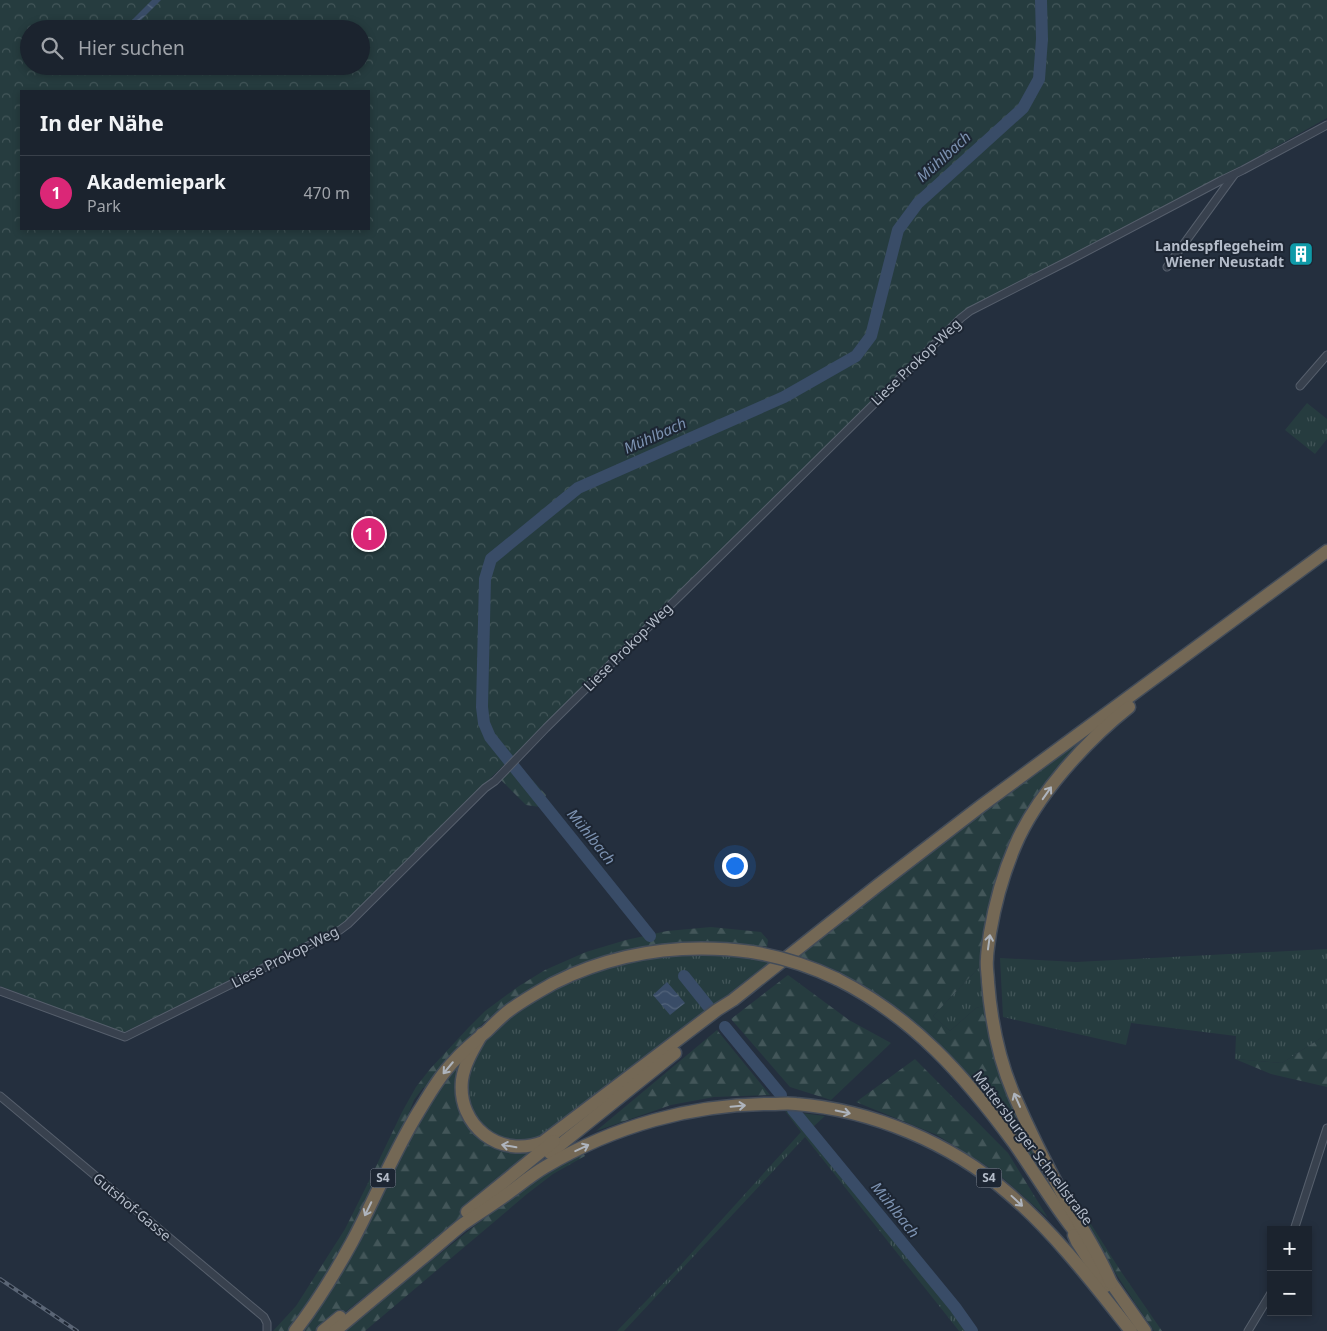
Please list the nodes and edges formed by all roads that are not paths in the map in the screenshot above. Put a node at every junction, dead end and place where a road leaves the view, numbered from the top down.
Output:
1 (1327, 124) edge
2 (1234, 175) junction
3 (1167, 267) dead end
4 (1327, 355) edge
5 (1300, 386) dead end
6 (1327, 551) edge
7 (1272, 593) junction
8 (0, 991) edge
9 (733, 1000) junction
10 (482, 1034) junction
11 (676, 1041) junction
12 (0, 1096) edge
13 (1327, 1128) edge
14 (463, 1224) junction
15 (1070, 1226) junction
16 (1295, 1226) edge
17 (1111, 1283) junction
18 (1267, 1300) edge
19 (267, 1331) edge
20 (295, 1331) edge
21 (323, 1331) edge
22 (335, 1331) edge
23 (1131, 1331) edge
24 (1138, 1331) edge
25 (1145, 1331) edge
26 (1248, 1331) edge

1 - 2 street, Liese Prokop-Weg
2 - 3 street, Liese Prokop-Weg
2 - 8 street, Liese Prokop-Weg
4 - 5 street
6 - 7 highway
7 - 9 highway
17 -> 7 highway
9 - 11 highway
9 - 14 highway
11 -> 10 highway
10 - 15 highway, Mattersburger Schnellstraße / S4, bridge
10 -> 20 highway, Mattersburger Schnellstraße / S4
11 - 21 highway
12 - 19 street, Gutshof-Gasse
13 - 16 street
14 - 22 highway, S4
14 -> 23 highway, S4
15 - 17 highway, Mattersburger Schnellstraße / S4
15 - 24 highway
17 - 25 highway, Mattersburger Schnellstraße / S4
18 - 26 street

